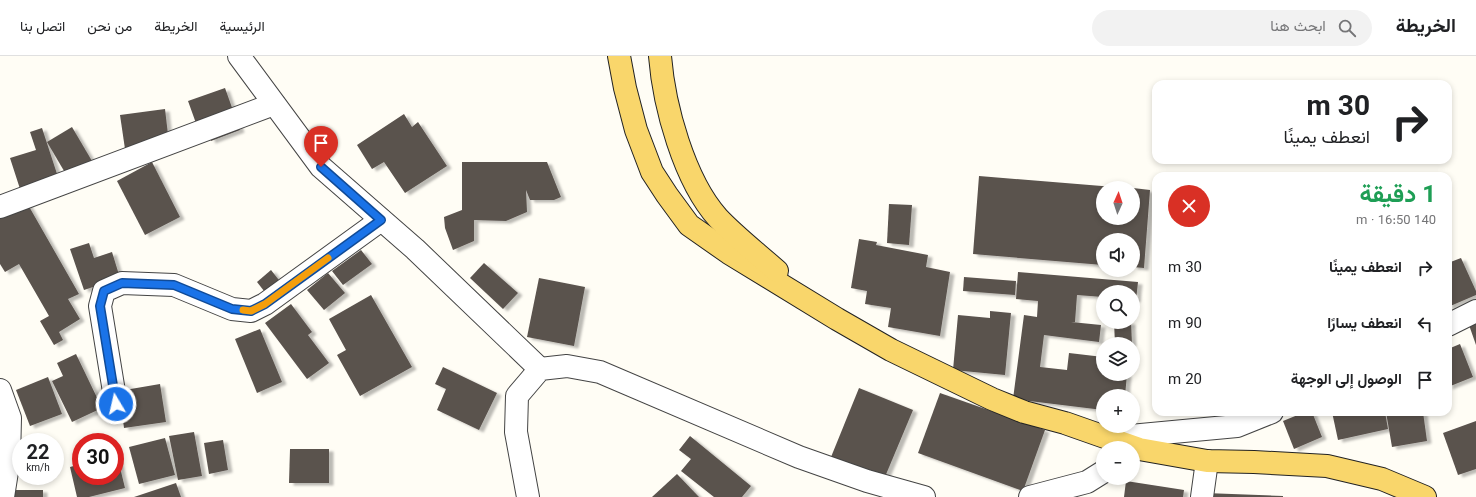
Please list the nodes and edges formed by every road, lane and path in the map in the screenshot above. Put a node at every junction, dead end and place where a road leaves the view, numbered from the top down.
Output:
1 (239, 56) edge
2 (619, 56) edge
3 (660, 56) edge
4 (274, 104) junction
5 (0, 207) edge
6 (381, 220) junction
7 (815, 306) junction
8 (1476, 311) edge
9 (1452, 323) edge
10 (540, 369) junction
11 (0, 390) edge
12 (116, 404) dead end
13 (1262, 416) edge
14 (1109, 438) junction
15 (1115, 441) edge
16 (1140, 452) edge
17 (1207, 461) junction
18 (1096, 476) edge
19 (1382, 480) junction
20 (2, 497) edge
21 (528, 497) edge
22 (924, 497) edge
23 (1030, 497) edge
24 (1202, 497) edge
25 (1394, 497) edge
26 (1425, 497) edge

1 - 4 street
2 - 7 main road
3 - 7 main road
4 - 5 street
4 - 6 street
6 - 10 street
6 - 12 street
7 - 14 main road
8 - 9 street
10 - 21 street
10 - 22 street
11 - 20 street
13 - 14 street
14 - 15 main road
16 - 17 main road
17 - 19 main road
17 - 24 street
18 - 23 street
19 - 25 main road
19 - 26 main road

